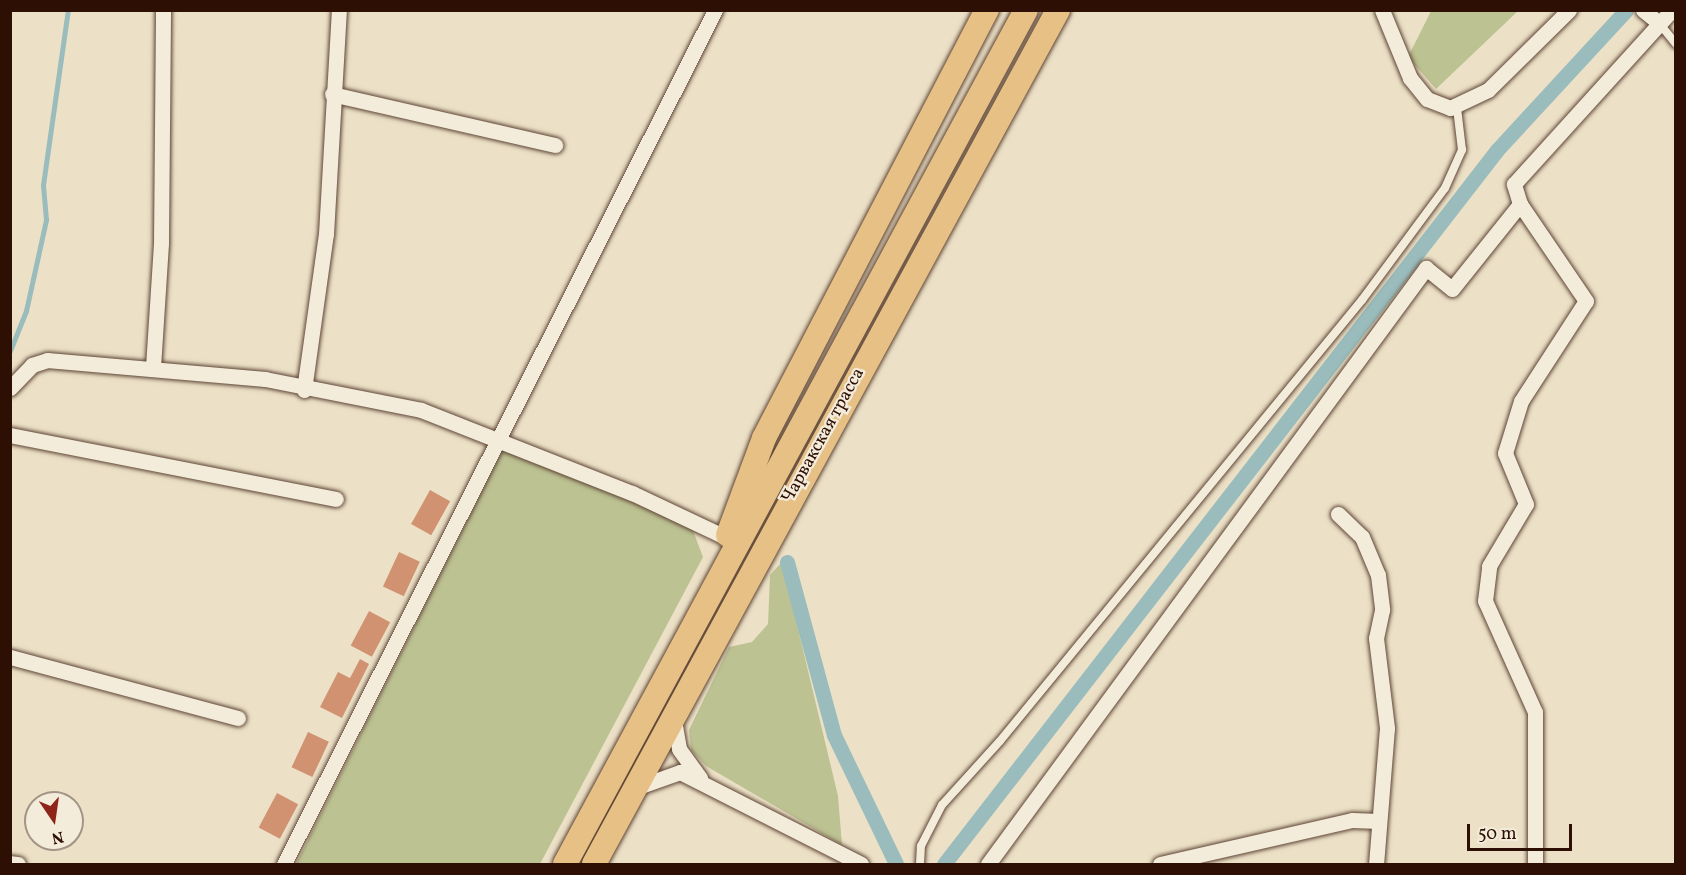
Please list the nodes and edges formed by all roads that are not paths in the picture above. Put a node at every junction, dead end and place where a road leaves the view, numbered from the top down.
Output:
1 (163, 10) edge
2 (339, 10) edge
3 (715, 10) edge
4 (987, 10) edge
5 (1058, 10) edge
6 (1382, 10) edge
7 (1569, 10) edge
8 (1672, 10) edge
9 (1645, 12) edge
10 (1022, 17) edge
11 (1659, 23) junction
12 (1676, 44) edge
13 (332, 94) junction
14 (1457, 108) junction
15 (555, 145) dead end
16 (1520, 204) junction
17 (153, 367) junction
18 (10, 388) edge
19 (304, 390) junction
20 (10, 435) edge
21 (500, 439) junction
22 (336, 500) dead end
23 (1338, 514) dead end
24 (727, 538) junction
25 (713, 588) junction
26 (10, 657) edge
27 (674, 716) junction
28 (238, 718) dead end
29 (702, 780) junction
30 (631, 795) junction
31 (1379, 821) junction
32 (10, 863) edge
33 (18, 864) edge
34 (284, 864) edge
35 (565, 864) edge
36 (594, 864) edge
37 (861, 864) edge
38 (920, 864) edge
39 (988, 864) edge
40 (1160, 864) edge
41 (1376, 864) edge
42 (1535, 864) edge

1 - 17 street
2 - 13 street
3 - 21 street
4 - 24 highway
5 - 27 highway, Чарвакская трасса
6 - 14 street
7 - 14 street
8 - 11 street
9 - 11 street
10 - 25 highway, Чарвакская трасса
11 - 12 lane
11 - 16 street
13 - 15 street
13 - 19 street
14 - 38 lane
16 - 39 street
16 - 42 street
17 - 18 street
17 - 19 street
19 - 21 street
20 - 22 street
21 - 24 street
21 - 34 street
23 - 31 street
24 - 25 highway
25 - 35 highway, Чарвакская трасса
26 - 28 street
27 - 29 street
27 - 30 highway, Чарвакская трасса
29 - 30 street
29 - 37 street
30 - 36 highway, Чарвакская трасса
31 - 40 street
31 - 41 street
32 - 33 street

